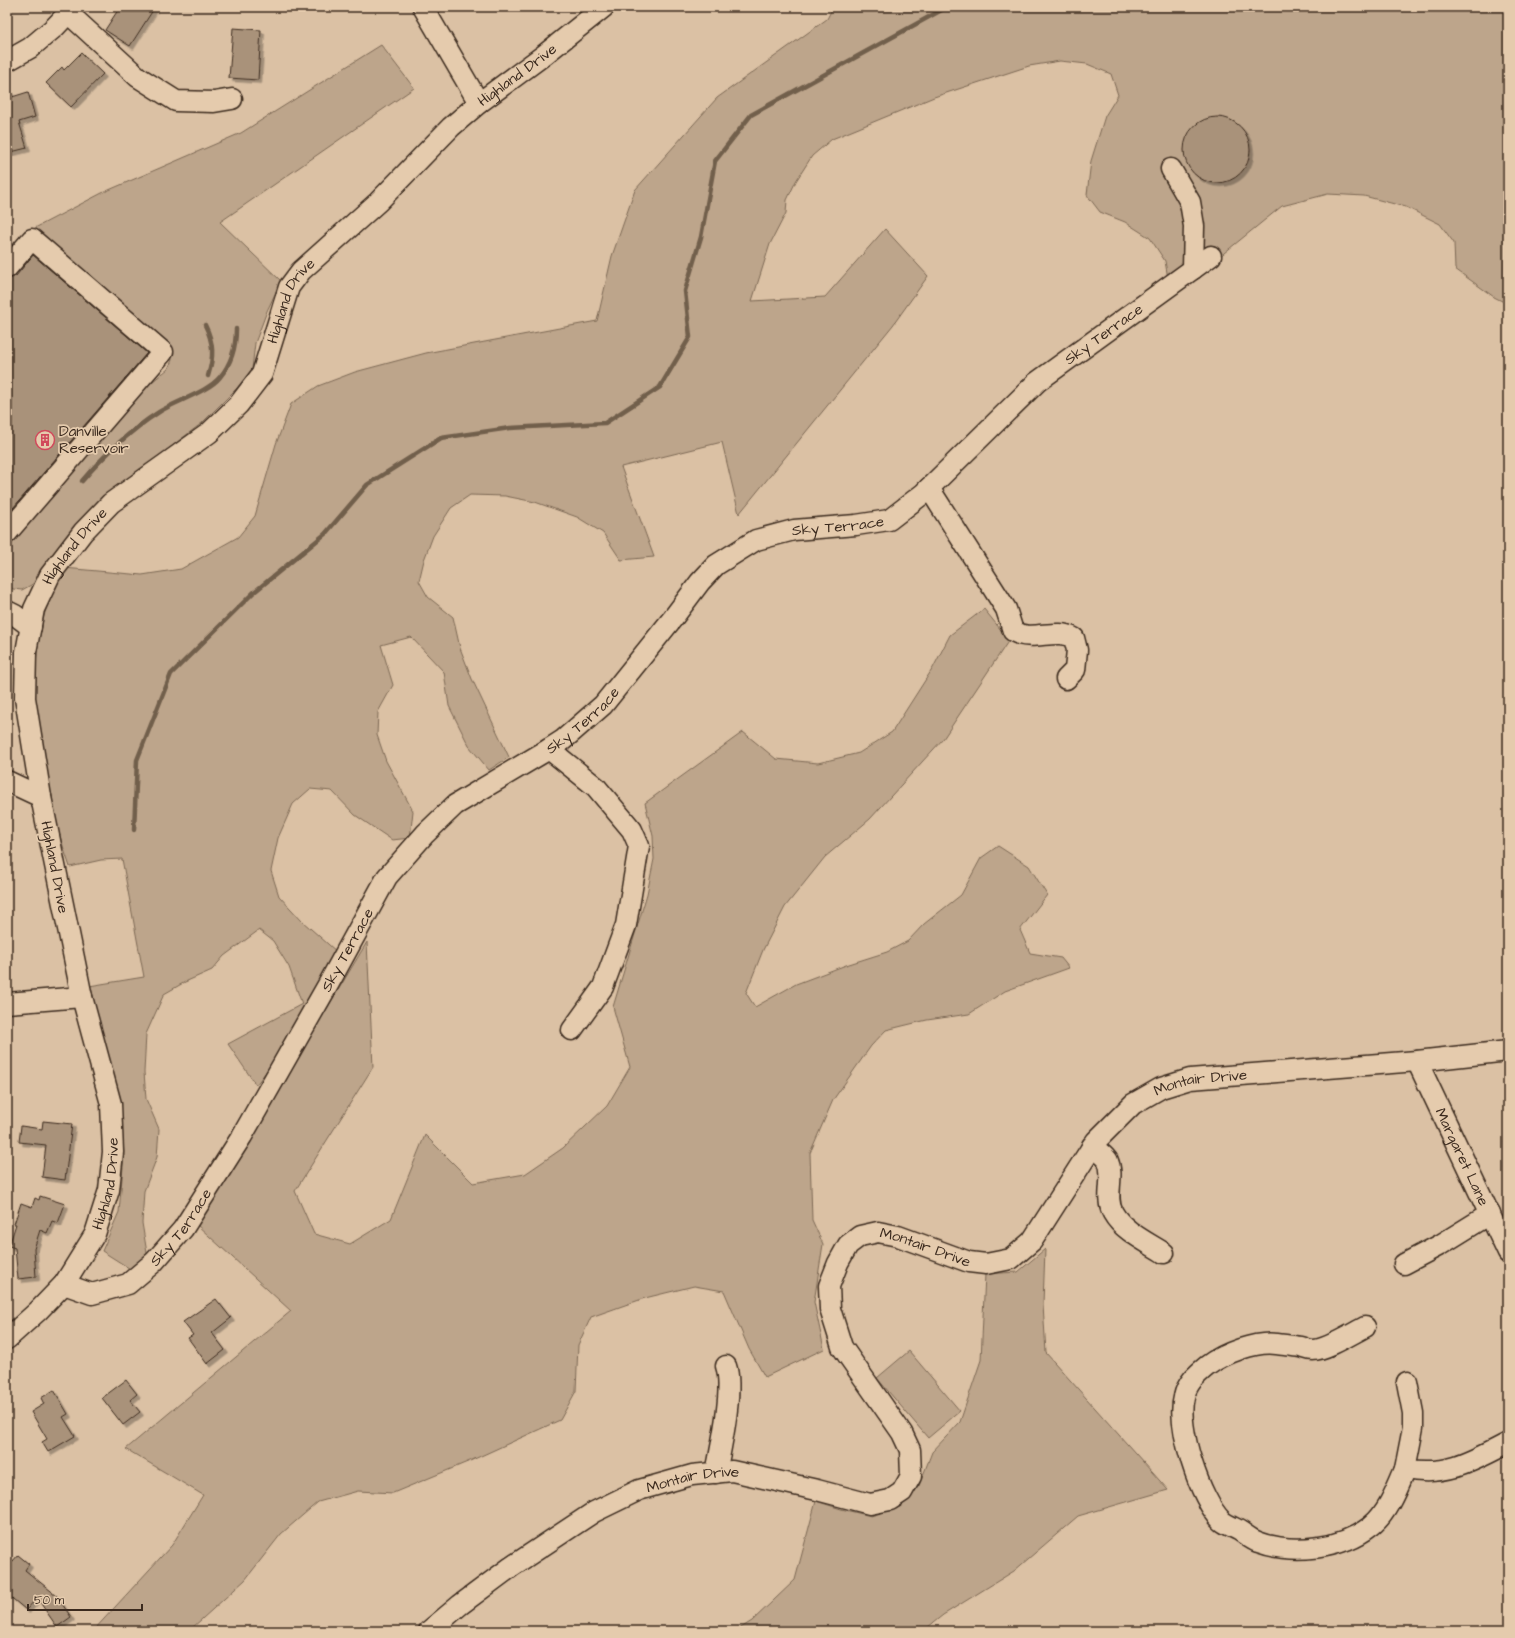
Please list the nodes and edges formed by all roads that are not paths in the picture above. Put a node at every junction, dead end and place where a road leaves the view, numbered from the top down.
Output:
1 (423, 7) edge
2 (604, 7) edge
3 (71, 10) edge
4 (7, 60) edge
5 (232, 99) dead end
6 (479, 103) junction
7 (1171, 169) dead end
8 (1211, 256) dead end
9 (7, 268) edge
10 (1193, 269) junction
11 (929, 488) junction
12 (7, 533) edge
13 (7, 611) edge
14 (31, 627) junction
15 (1066, 680) dead end
16 (549, 750) junction
17 (7, 781) edge
18 (41, 796) junction
19 (82, 997) junction
20 (7, 1003) edge
21 (572, 1030) dead end
22 (1508, 1051) edge
23 (1417, 1061) junction
24 (1092, 1146) junction
25 (1490, 1214) junction
26 (1164, 1252) dead end
27 (1508, 1254) edge
28 (1404, 1264) dead end
29 (64, 1284) junction
30 (1365, 1327) dead end
31 (7, 1339) edge
32 (726, 1366) dead end
33 (1407, 1382) dead end
34 (1508, 1443) edge
35 (1405, 1470) junction
36 (716, 1473) junction
37 (428, 1631) edge

1 - 6 street
2 - 6 street, Highland Drive
3 - 4 street
3 - 5 street
6 - 14 street, Highland Drive
7 - 10 street
8 - 10 street, Sky Terrace
9 - 12 street
10 - 11 street, Sky Terrace
11 - 15 street
11 - 16 street, Sky Terrace
13 - 14 street
14 - 18 street, Highland Drive
16 - 21 street
16 - 29 street, Sky Terrace
17 - 18 street
18 - 19 street, Highland Drive
19 - 20 street
19 - 29 street, Highland Drive
22 - 23 street, Montair Drive
23 - 24 street, Montair Drive
23 - 25 street, Margaret Lane
24 - 26 street
24 - 36 street, Montair Drive
25 - 27 street, Margaret Lane
25 - 28 street
29 - 31 street, Highland Drive
30 - 35 street
32 - 36 street
33 - 35 street
34 - 35 street
36 - 37 street, Montair Drive

